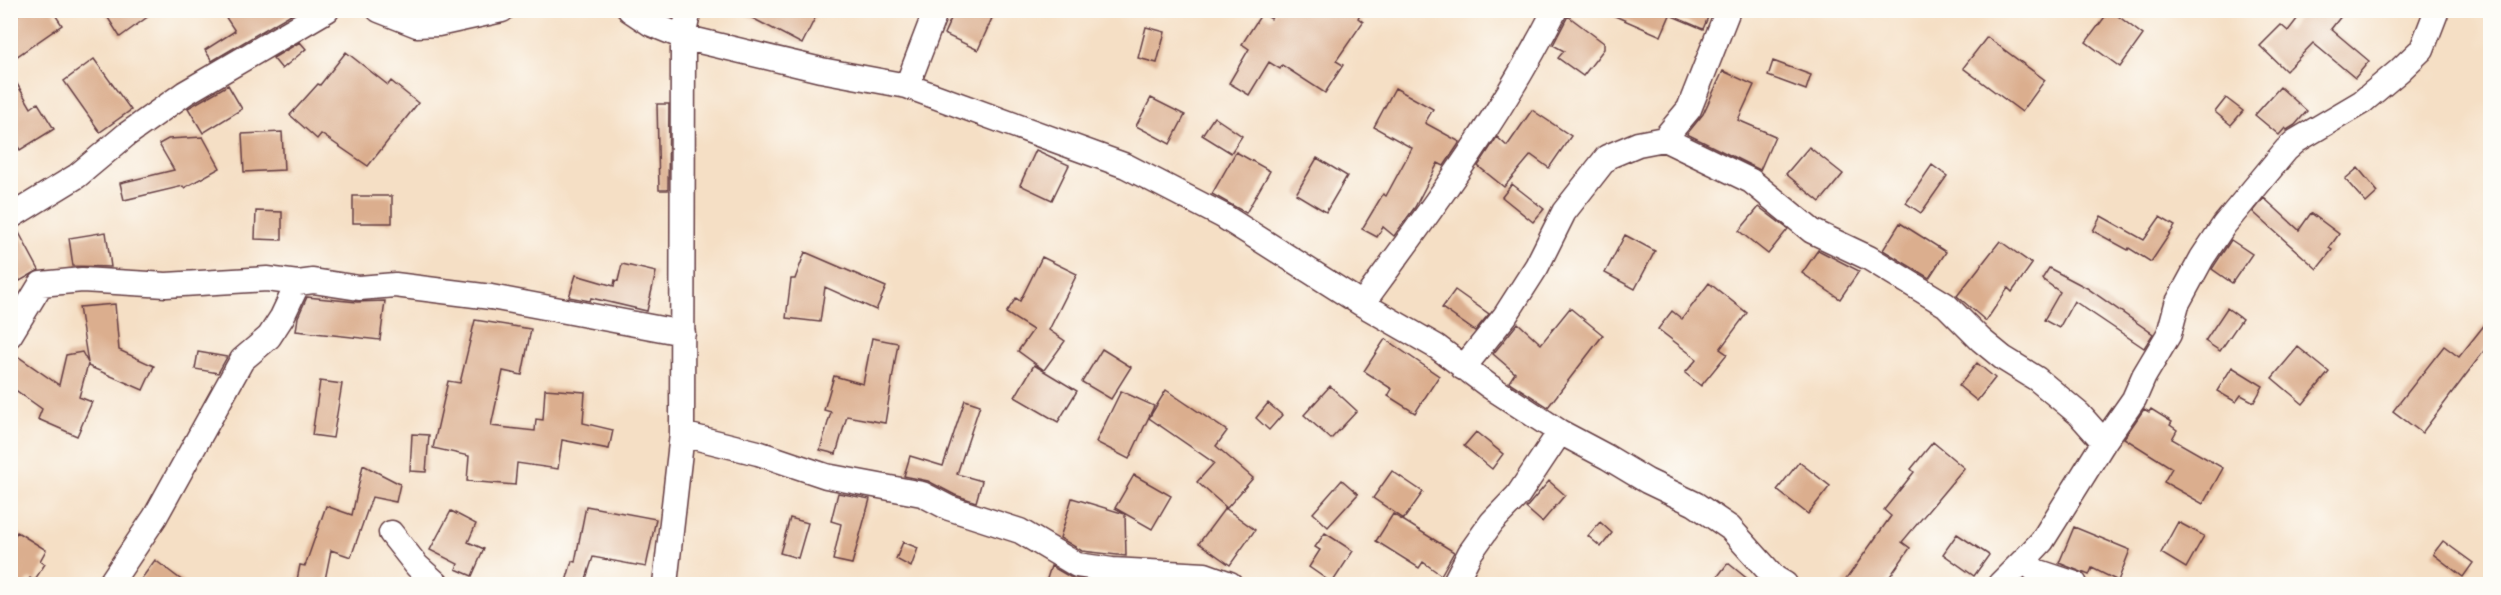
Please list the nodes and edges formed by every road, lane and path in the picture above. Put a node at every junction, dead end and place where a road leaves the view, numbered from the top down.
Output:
1 (327, 10) edge
2 (379, 10) edge
3 (502, 10) edge
4 (630, 10) edge
5 (689, 10) edge
6 (936, 10) edge
7 (1555, 10) edge
8 (1728, 10) edge
9 (2437, 10) edge
10 (683, 37) junction
11 (907, 86) junction
12 (1664, 139) junction
13 (10, 217) edge
14 (298, 283) junction
15 (1362, 304) junction
16 (683, 333) junction
17 (10, 335) edge
18 (1463, 368) junction
19 (1560, 432) junction
20 (682, 434) junction
21 (2104, 442) junction
22 (391, 533) dead end
23 (2024, 560) junction
24 (110, 585) edge
25 (437, 585) edge
26 (665, 585) edge
27 (1230, 585) edge
28 (1454, 585) edge
29 (1785, 585) edge
30 (2000, 585) edge
31 (2075, 585) edge

1 - 13 street
2 - 3 street
4 - 10 street
5 - 10 street
6 - 11 street
7 - 15 street
8 - 12 street
9 - 21 street
10 - 11 street
10 - 16 street
11 - 15 street
12 - 18 street
12 - 21 street
14 - 16 street
14 - 17 street
14 - 24 street
15 - 18 street
16 - 20 street
18 - 19 street
19 - 28 street
19 - 29 street
20 - 26 street
20 - 27 street
21 - 23 street
22 - 25 street
23 - 30 street
23 - 31 street

